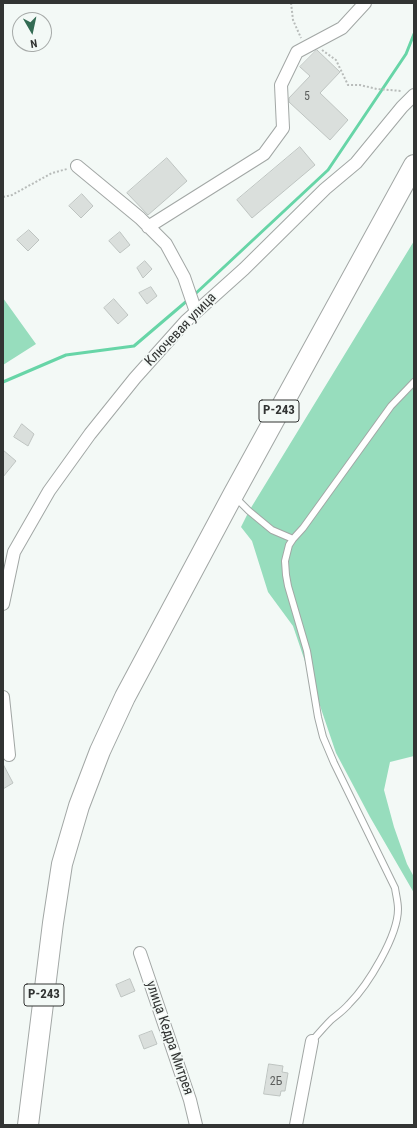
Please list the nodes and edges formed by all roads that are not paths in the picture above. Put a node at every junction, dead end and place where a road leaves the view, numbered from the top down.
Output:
1 (365, 3) edge
2 (411, 94) edge
3 (414, 165) edge
4 (77, 166) road end
5 (148, 227) junction
6 (196, 312) junction
7 (414, 382) edge
8 (233, 495) junction
9 (293, 539) junction
10 (3, 604) edge
11 (3, 697) edge
12 (9, 755) dead end
13 (140, 953) dead end
14 (312, 1041) joint
15 (28, 1125) edge
16 (196, 1125) edge
17 (296, 1125) edge

1 - 5 street
2 - 6 street, Ключевая улица
3 - 8 highway, Р-243
4 - 5 street
5 - 6 street
6 - 10 street, Ключевая улица
7 - 9 lane
8 - 9 lane
8 - 15 highway, Р-243
9 - 14 lane
11 - 12 street
13 - 16 street, улица Кедра Митрея
14 - 17 street

